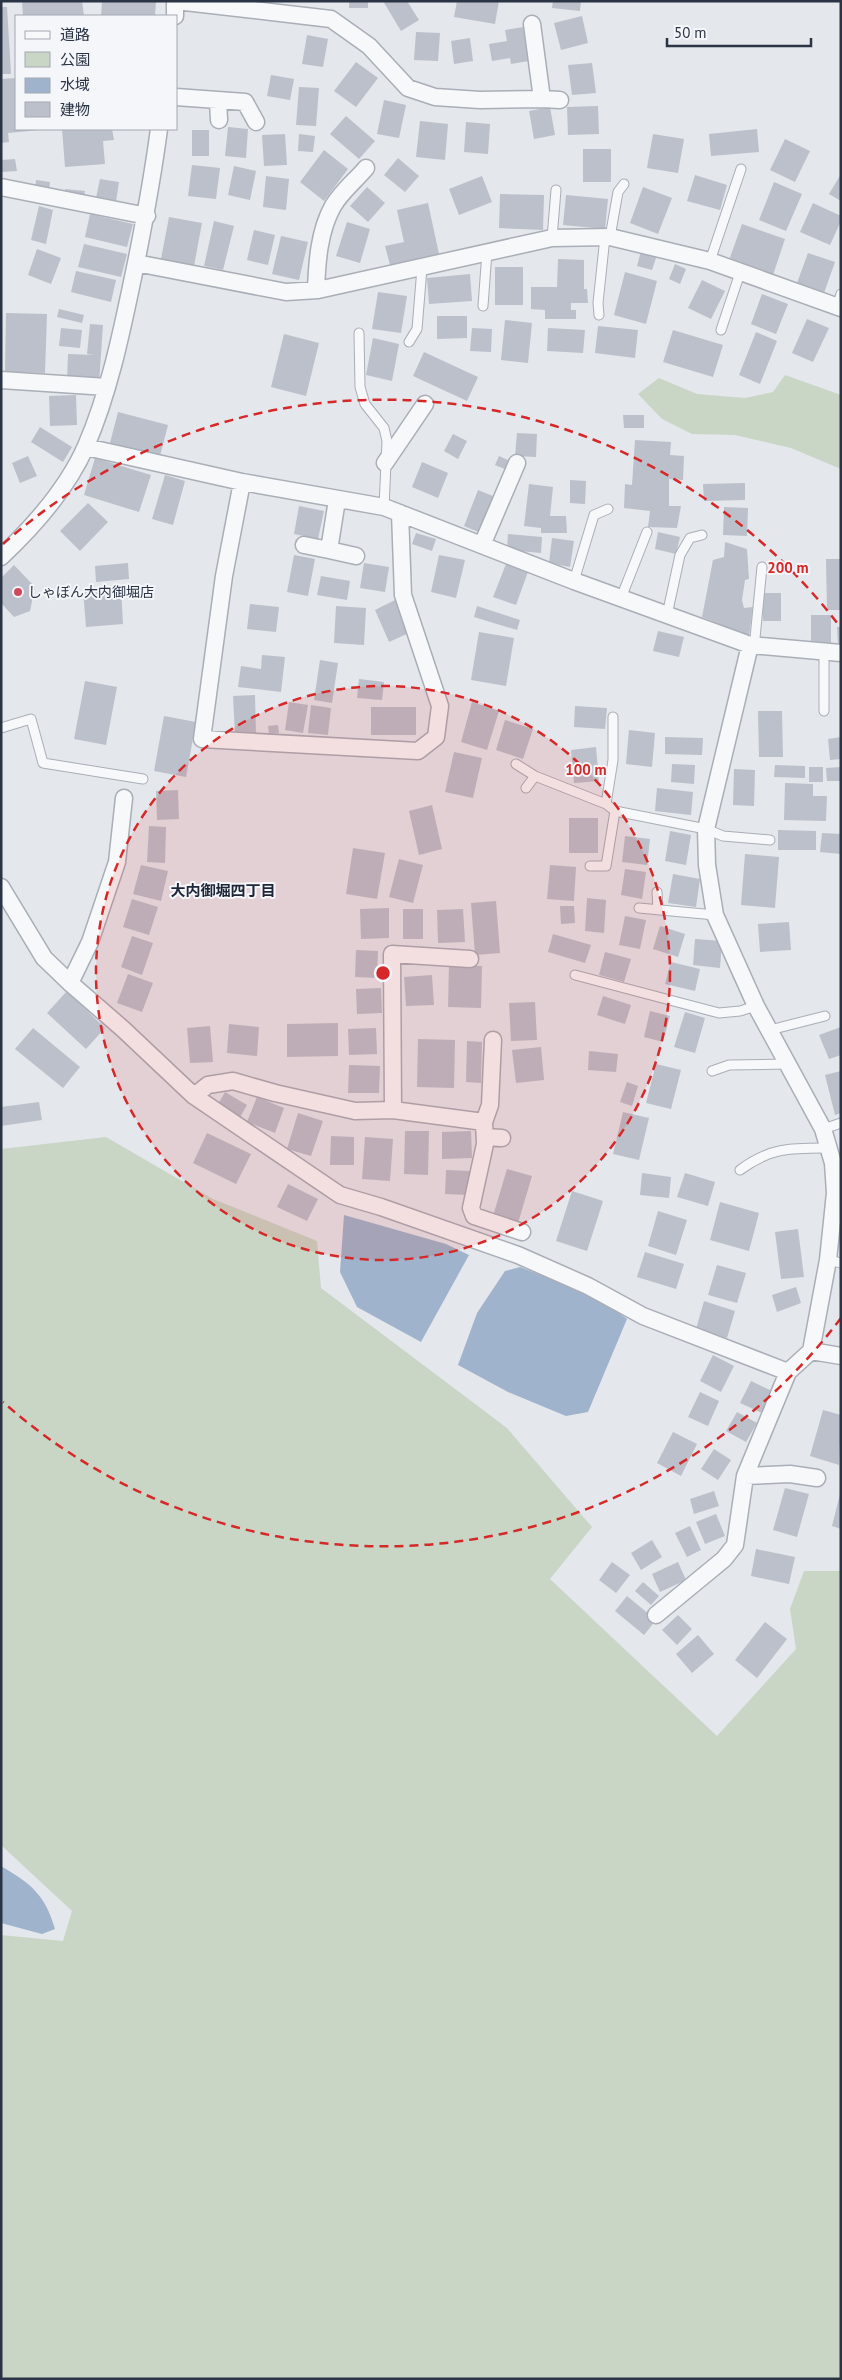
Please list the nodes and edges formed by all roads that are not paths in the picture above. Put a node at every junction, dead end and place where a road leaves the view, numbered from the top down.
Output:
1 (176, 1) edge
2 (174, 15) edge
3 (532, 24) dead end
4 (178, 97) edge
5 (542, 99) junction
6 (560, 100) dead end
7 (218, 101) junction
8 (219, 120) dead end
9 (256, 122) dead end
10 (160, 130) edge
11 (366, 168) dead end
12 (741, 169) dead end
13 (624, 184) dead end
14 (1, 187) edge
15 (556, 190) dead end
16 (146, 216) junction
17 (608, 237) junction
18 (552, 238) junction
19 (487, 252) junction
20 (710, 261) junction
21 (136, 263) junction
22 (422, 268) junction
23 (740, 273) junction
24 (316, 290) junction
25 (839, 303) edge
26 (483, 306) dead end
27 (599, 315) dead end
28 (721, 330) dead end
29 (359, 333) dead end
30 (409, 342) dead end
31 (1, 380) edge
32 (107, 387) junction
33 (425, 404) dead end
34 (86, 447) junction
35 (517, 463) dead end
36 (385, 464) junction
37 (242, 482) junction
38 (338, 500) junction
39 (384, 507) junction
40 (608, 508) dead end
41 (400, 513) junction
42 (647, 532) dead end
43 (702, 535) dead end
44 (304, 545) dead end
45 (482, 545) junction
46 (329, 550) junction
47 (356, 556) dead end
48 (1, 557) edge
49 (762, 567) dead end
50 (574, 581) junction
51 (621, 598) junction
52 (667, 615) junction
53 (750, 645) junction
54 (833, 652) edge
55 (824, 711) dead end
56 (613, 717) dead end
57 (1, 728) edge
58 (516, 764) dead end
59 (536, 776) junction
60 (143, 779) dead end
61 (526, 788) dead end
62 (124, 798) dead end
63 (606, 804) junction
64 (615, 811) junction
65 (706, 829) junction
66 (770, 840) dead end
67 (590, 866) dead end
68 (1, 887) edge
69 (657, 892) dead end
70 (639, 908) dead end
71 (658, 910) junction
72 (715, 915) junction
73 (470, 959) dead end
74 (575, 975) dead end
75 (70, 983) junction
76 (756, 1006) junction
77 (825, 1016) dead end
78 (770, 1030) junction
79 (493, 1040) dead end
80 (787, 1064) junction
81 (712, 1071) dead end
82 (194, 1096) junction
83 (393, 1110) junction
84 (841, 1123) edge
85 (823, 1129) junction
86 (484, 1130) junction
87 (502, 1138) dead end
88 (834, 1158) edge
89 (740, 1170) dead end
90 (522, 1232) dead end
91 (835, 1261) edge
92 (811, 1351) junction
93 (841, 1356) edge
94 (788, 1372) junction
95 (745, 1476) junction
96 (817, 1478) dead end
97 (656, 1615) dead end

1 - 2 street
1 - 5 street
3 - 5 street
4 - 7 street
5 - 6 street
7 - 8 street
7 - 9 street
10 - 16 street
11 - 24 street
12 - 20 lane
13 - 17 lane
14 - 16 street
15 - 18 lane
16 - 21 street
17 - 18 street
17 - 20 street
17 - 27 lane
18 - 19 street
19 - 22 street
19 - 26 lane
20 - 23 street
21 - 24 street
21 - 32 street
22 - 24 street
22 - 30 lane
23 - 25 street
23 - 28 lane
29 - 36 lane
31 - 32 street
32 - 34 street
33 - 36 street
34 - 37 street
34 - 48 street
35 - 45 street
36 - 39 lane
37 - 38 street
37 - 41 street
38 - 39 street
38 - 46 street
39 - 41 street
40 - 50 lane
41 - 45 street
42 - 51 lane
43 - 52 lane
44 - 46 street
45 - 50 street
46 - 47 street
49 - 53 lane
50 - 51 street
51 - 52 street
52 - 53 street
53 - 54 street
53 - 65 street
54 - 55 lane
56 - 63 lane
57 - 60 lane
58 - 59 lane
59 - 61 lane
59 - 63 lane
62 - 75 street
63 - 64 lane
64 - 65 lane
64 - 67 lane
65 - 66 lane
65 - 72 street
68 - 75 street
69 - 71 lane
70 - 71 lane
71 - 72 lane
72 - 76 street
73 - 83 street
74 - 76 lane
75 - 82 street
76 - 78 street
77 - 78 lane
78 - 80 street
79 - 86 street
80 - 81 lane
80 - 85 street
82 - 83 street
82 - 94 street
83 - 86 street
84 - 85 lane
85 - 88 street
86 - 87 street
86 - 90 street
88 - 89 lane
88 - 91 street
91 - 92 street
92 - 93 street
92 - 94 street
94 - 95 street
95 - 96 street
95 - 97 street

